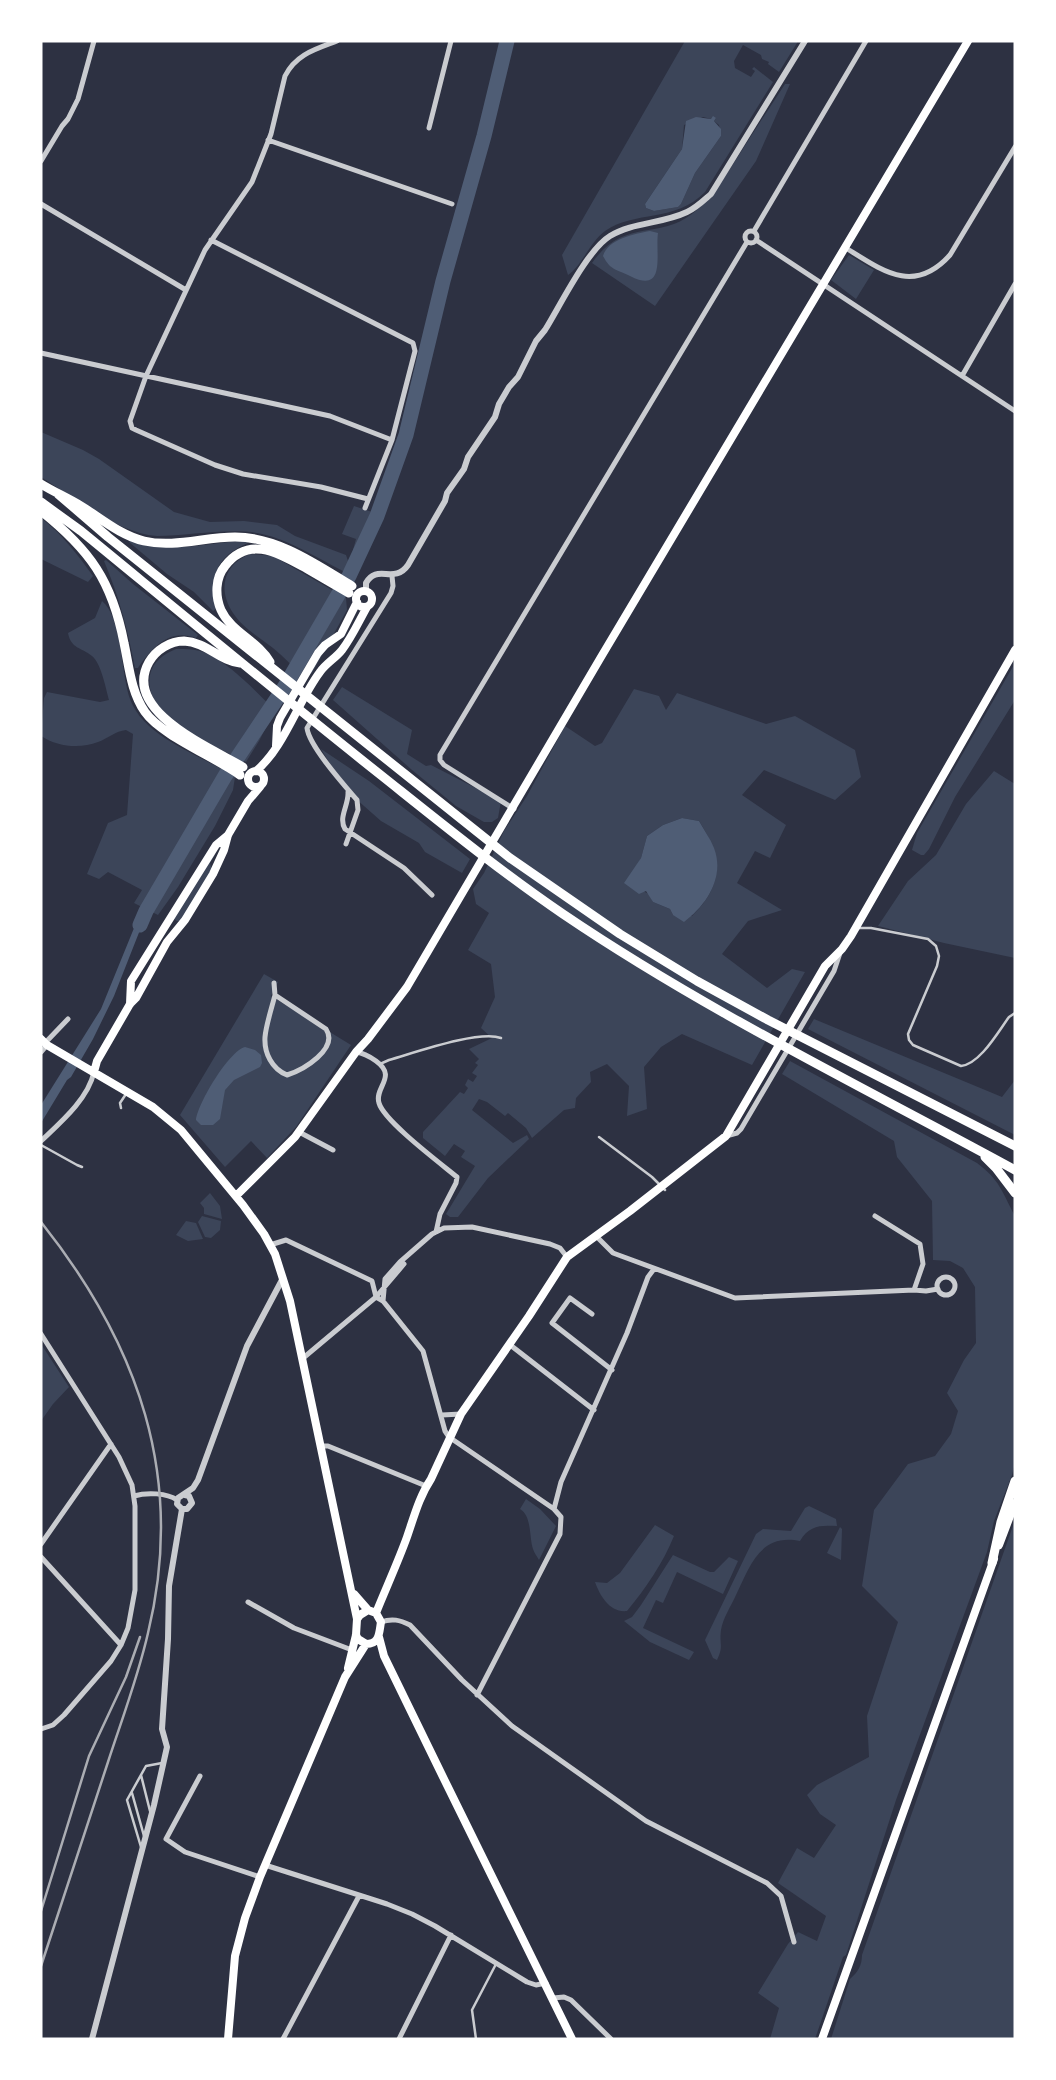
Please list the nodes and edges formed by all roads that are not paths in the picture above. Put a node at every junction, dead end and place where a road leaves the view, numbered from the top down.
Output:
1 (94, 41) edge
2 (337, 41) edge
3 (451, 41) edge
4 (805, 41) edge
5 (866, 41) edge
6 (968, 41) edge
7 (429, 128) dead end
8 (268, 140) junction
9 (1015, 147) edge
10 (41, 161) edge
11 (41, 204) edge
12 (452, 204) dead end
13 (754, 231) junction
14 (211, 240) junction
15 (756, 240) junction
16 (747, 242) junction
17 (846, 248) junction
18 (1015, 284) edge
19 (824, 285) junction
20 (186, 290) junction
21 (41, 353) edge
22 (146, 376) junction
23 (962, 376) junction
24 (1015, 411) edge
25 (392, 440) junction
26 (41, 484) edge
27 (58, 494) junction
28 (368, 499) junction
29 (41, 502) edge
30 (365, 508) dead end
31 (41, 511) edge
32 (392, 576) junction
33 (336, 581) junction
34 (357, 594) junction
35 (367, 607) junction
36 (1015, 650) edge
37 (243, 664) junction
38 (272, 667) junction
39 (276, 746) junction
40 (226, 761) junction
41 (265, 763) junction
42 (241, 770) junction
43 (254, 772) junction
44 (264, 776) junction
45 (249, 783) junction
46 (260, 787) junction
47 (348, 792) junction
48 (248, 801) junction
49 (514, 808) junction
50 (351, 833) junction
51 (228, 835) junction
52 (346, 844) dead end
53 (216, 845) junction
54 (224, 850) junction
55 (432, 895) dead end
56 (164, 928) junction
57 (856, 928) junction
58 (173, 934) junction
59 (274, 983) dead end
60 (274, 995) junction
61 (130, 1004) junction
62 (1015, 1013) edge
63 (68, 1019) dead end
64 (501, 1038) dead end
65 (44, 1043) edge
66 (41, 1052) edge
67 (356, 1052) junction
68 (380, 1064) junction
69 (94, 1072) junction
70 (128, 1092) junction
71 (121, 1108) dead end
72 (300, 1132) junction
73 (599, 1137) dead end
74 (41, 1143) edge
75 (1015, 1146) edge
76 (975, 1148) junction
77 (333, 1150) dead end
78 (82, 1167) dead end
79 (1015, 1170) edge
80 (663, 1188) junction
81 (1015, 1193) edge
82 (236, 1196) junction
83 (875, 1216) dead end
84 (436, 1232) junction
85 (599, 1239) dead end
86 (270, 1245) junction
87 (567, 1257) junction
88 (404, 1264) dead end
89 (654, 1268) junction
90 (283, 1278) junction
91 (385, 1279) junction
92 (372, 1281) junction
93 (383, 1289) junction
94 (938, 1289) dead end
95 (914, 1290) junction
96 (376, 1297) junction
97 (383, 1301) junction
98 (592, 1314) dead end
99 (41, 1334) edge
100 (509, 1344) junction
101 (302, 1359) junction
102 (612, 1370) junction
103 (594, 1410) junction
104 (461, 1414) junction
105 (442, 1415) junction
106 (449, 1437) junction
107 (111, 1444) junction
108 (320, 1446) junction
109 (1015, 1481) edge
110 (426, 1486) junction
111 (185, 1495) junction
112 (134, 1496) junction
113 (177, 1500) junction
114 (1015, 1503) edge
115 (182, 1509) junction
116 (554, 1509) junction
117 (41, 1544) edge
118 (41, 1557) edge
119 (992, 1563) junction
120 (353, 1593) junction
121 (248, 1602) dead end
122 (372, 1612) junction
123 (357, 1619) junction
124 (381, 1622) junction
125 (356, 1634) junction
126 (379, 1637) junction
127 (368, 1644) junction
128 (121, 1645) junction
129 (352, 1650) junction
130 (384, 1656) junction
131 (345, 1677) junction
132 (477, 1694) junction
133 (41, 1728) edge
134 (164, 1763) junction
135 (140, 1774) junction
136 (200, 1776) dead end
137 (131, 1792) junction
138 (151, 1816) junction
139 (144, 1839) junction
140 (141, 1849) junction
141 (265, 1865) junction
142 (260, 1877) junction
143 (360, 1896) junction
144 (451, 1935) junction
145 (794, 1942) dead end
146 (496, 1964) junction
147 (546, 1983) junction
148 (553, 1998) junction
149 (92, 2039) edge
150 (228, 2039) edge
151 (283, 2039) edge
152 (399, 2039) edge
153 (476, 2039) edge
154 (572, 2039) edge
155 (611, 2039) edge
156 (822, 2039) edge

1 - 10 street
2 - 8 street
3 - 7 street
4 - 32 street
5 - 13 street
6 - 17 main road
8 - 12 street
8 - 14 street
9 - 17 street
11 - 20 street
13 - 15 street
13 - 16 street
14 - 20 street
14 - 25 street
15 - 16 street
15 - 19 street
16 - 49 street
17 - 19 main road
18 - 23 street
19 - 23 street
19 - 49 main road
20 - 22 street
21 - 22 street
22 - 25 street
22 - 28 street
23 - 24 street
25 - 28 street
26 - 27 highway
27 - 33 highway
27 - 38 highway
28 - 30 street
29 - 37 highway
31 - 40 highway
32 - 34 street
32 - 47 street
33 - 34 highway
33 - 38 highway
34 - 35 main road
34 - 35 main road
34 - 39 main road
35 - 39 main road
36 - 57 main road
37 - 40 highway
37 - 76 highway
38 - 75 highway
39 - 41 main road
40 - 42 highway
41 - 43 main road
41 - 44 main road
42 - 43 main road
42 - 45 main road
43 - 44 main road
43 - 45 main road
44 - 46 main road
45 - 46 main road
45 - 48 main road
46 - 48 main road
47 - 50 street
47 - 50 street
48 - 51 main road
49 - 67 main road
50 - 52 street
50 - 55 street
51 - 53 main road
51 - 54 main road
53 - 54 street
53 - 56 main road
54 - 58 main road
56 - 58 main road
56 - 61 main road
57 - 62 lane
57 - 80 main road
58 - 61 main road
59 - 60 street
60 - 60 street
61 - 69 main road
63 - 65 street
64 - 68 lane
65 - 66 street
65 - 69 main road
67 - 68 street
67 - 72 main road
68 - 84 street
69 - 70 main road
69 - 74 street
70 - 71 lane
70 - 82 main road
72 - 77 street
72 - 82 main road
73 - 80 lane
74 - 78 lane
76 - 79 highway
76 - 81 highway
80 - 87 main road
82 - 86 main road
83 - 95 street
84 - 87 street
84 - 91 street
85 - 89 street
86 - 90 main road
86 - 92 street
87 - 100 main road
88 - 93 street
89 - 95 street
89 - 102 street
90 - 101 main road
90 - 111 street
91 - 92 street
91 - 93 street
92 - 96 street
93 - 96 street
93 - 97 street
94 - 95 street
96 - 97 street
96 - 101 street
97 - 105 street
98 - 102 street
99 - 107 street
100 - 103 street
100 - 104 main road
101 - 108 main road
102 - 103 street
103 - 116 street
104 - 105 street
104 - 106 main road
105 - 106 street
106 - 110 main road
106 - 116 street
107 - 112 street
107 - 117 street
108 - 110 street
108 - 120 main road
109 - 119 highway
110 - 122 main road
111 - 113 street
111 - 115 street
112 - 113 street
112 - 128 street
113 - 115 street
114 - 119 main road
115 - 134 street
116 - 132 street
118 - 128 street
119 - 156 main road
120 - 122 main road
120 - 123 main road
121 - 129 street
122 - 123 main road
122 - 124 main road
123 - 125 main road
124 - 126 main road
124 - 132 street
125 - 127 main road
125 - 129 main road
126 - 127 main road
126 - 130 main road
127 - 130 main road
127 - 131 main road
128 - 133 street
129 - 131 main road
130 - 147 main road
131 - 141 main road
132 - 145 street
134 - 135 lane
134 - 138 street
135 - 137 lane
135 - 138 lane
136 - 142 street
137 - 139 lane
137 - 140 lane
138 - 139 street
139 - 140 street
140 - 149 street
141 - 142 main road
141 - 143 street
142 - 150 main road
143 - 144 street
143 - 151 street
144 - 146 street
144 - 152 street
146 - 147 street
146 - 153 lane
147 - 148 main road
148 - 154 main road
148 - 155 street

